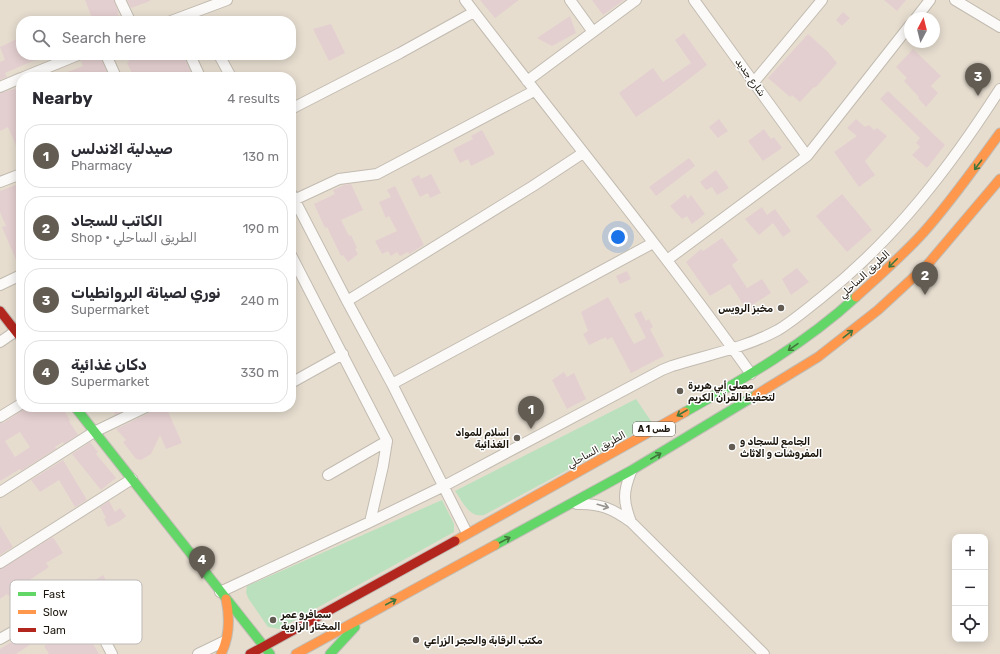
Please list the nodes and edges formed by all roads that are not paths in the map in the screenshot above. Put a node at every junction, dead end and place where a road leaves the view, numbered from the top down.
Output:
1 (120, 0) edge
2 (227, 0) edge
3 (465, 0) edge
4 (570, 0) edge
5 (636, 0) edge
6 (694, 0) edge
7 (822, 0) edge
8 (930, 0) edge
9 (955, 0) edge
10 (474, 12) junction
11 (921, 12) edge
12 (128, 16) edge
13 (199, 16) edge
14 (1000, 26) edge
15 (594, 32) junction
16 (904, 33) edge
17 (66, 60) edge
18 (108, 60) edge
19 (192, 60) edge
20 (222, 60) edge
21 (36, 72) edge
22 (114, 72) edge
23 (198, 72) edge
24 (228, 72) edge
25 (16, 80) edge
26 (527, 81) junction
27 (754, 82) junction
28 (0, 87) edge
29 (1000, 89) edge
30 (534, 90) junction
31 (296, 106) edge
32 (1000, 133) edge
33 (583, 153) junction
34 (807, 156) junction
35 (16, 176) edge
36 (1000, 179) edge
37 (0, 182) edge
38 (296, 196) edge
39 (296, 203) edge
40 (652, 243) junction
41 (667, 260) junction
42 (296, 272) edge
43 (16, 277) edge
44 (0, 285) edge
45 (347, 301) junction
46 (0, 311) edge
47 (16, 331) edge
48 (16, 335) edge
49 (0, 342) edge
50 (732, 348) junction
51 (343, 354) junction
52 (751, 374) junction
53 (296, 380) edge
54 (392, 384) junction
55 (16, 407) edge
56 (79, 412) edge
57 (136, 412) edge
58 (0, 417) edge
59 (94, 432) junction
60 (387, 440) junction
61 (632, 470) junction
62 (328, 475) dead end
63 (132, 479) junction
64 (444, 486) junction
65 (0, 492) edge
66 (570, 504) junction
67 (370, 522) junction
68 (631, 522) junction
69 (467, 533) junction
70 (0, 563) edge
71 (223, 596) junction
72 (368, 614) junction
73 (10, 633) edge
74 (0, 639) edge
75 (227, 640) junction
76 (107, 644) edge
77 (267, 650) edge
78 (112, 654) edge
79 (198, 654) edge
80 (221, 654) edge
81 (250, 654) edge
82 (296, 654) edge
83 (330, 654) edge
84 (764, 654) edge

1 - 12 street
2 - 13 street
3 - 10 street
4 - 15 street
5 - 15 street
6 - 27 street, شارع جديد
7 - 27 street
8 - 11 street
9 - 14 street
10 - 26 street
10 - 31 street
15 - 26 street
16 - 34 street
17 - 21 street
18 - 22 street
19 - 23 street
20 - 24 street
25 - 28 street
26 - 30 street
27 - 34 street, شارع جديد
29 - 50 street
30 - 33 street
30 - 38 street
32 -> 52 main road, الطريق الساحلي / A 1 طس
33 - 40 street
33 - 45 street
34 - 41 street
35 - 37 street
61 -> 36 main road, A 1 طس
39 - 45 street
40 - 41 street
40 - 54 street
41 - 50 street
42 - 51 street
43 - 44 street
45 - 54 street
46 - 47 main road
48 - 49 street
50 - 52 street
50 - 64 street
51 - 53 street
51 - 60 street
52 -> 69 main road, الطريق الساحلي / A 1 طس
54 - 64 street
55 - 58 street
56 - 59 main road
57 - 59 street
59 - 63 main road
59 - 65 street
60 - 62 street
60 - 67 street
61 - 66 main road, A 1 طس
61 - 68 street
63 - 70 street
63 - 71 main road
64 - 67 street
64 - 69 street
66 -> 68 street
72 -> 66 main road, A 1 طس
67 - 71 street
68 - 84 street
69 - 77 main road, الطريق الساحلي / A 1 طس
71 - 75 main road
71 - 77 main road
72 - 82 main road, A 1 طس
72 - 83 main road
73 - 74 street
75 - 79 street
75 - 80 main road
76 - 78 street
77 - 81 main road, الطريق الساحلي / A 1 طس

